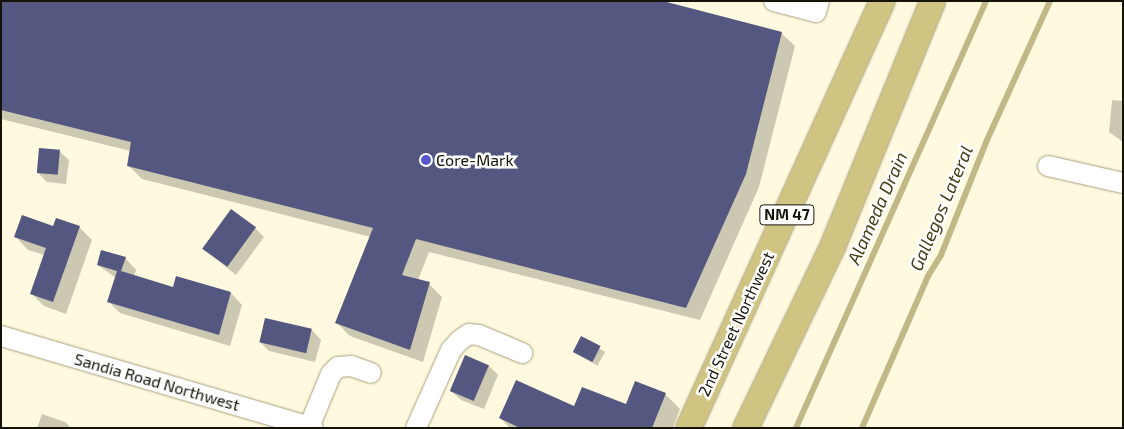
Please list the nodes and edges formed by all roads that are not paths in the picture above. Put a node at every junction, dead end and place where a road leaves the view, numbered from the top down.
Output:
1 (774, 1) edge
2 (819, 1) edge
3 (882, 1) edge
4 (932, 1) edge
5 (1048, 166) dead end
6 (1123, 183) edge
7 (1, 336) edge
8 (522, 353) dead end
9 (370, 373) dead end
10 (311, 427) edge
11 (416, 428) edge
12 (688, 428) edge
13 (744, 428) edge

1 - 2 street
3 - 12 main road, 2nd Street Northwest / NM 47
4 - 13 main road, NM 47
5 - 6 street
7 - 10 street, Sandia Road Northwest
8 - 11 street
9 - 10 street

